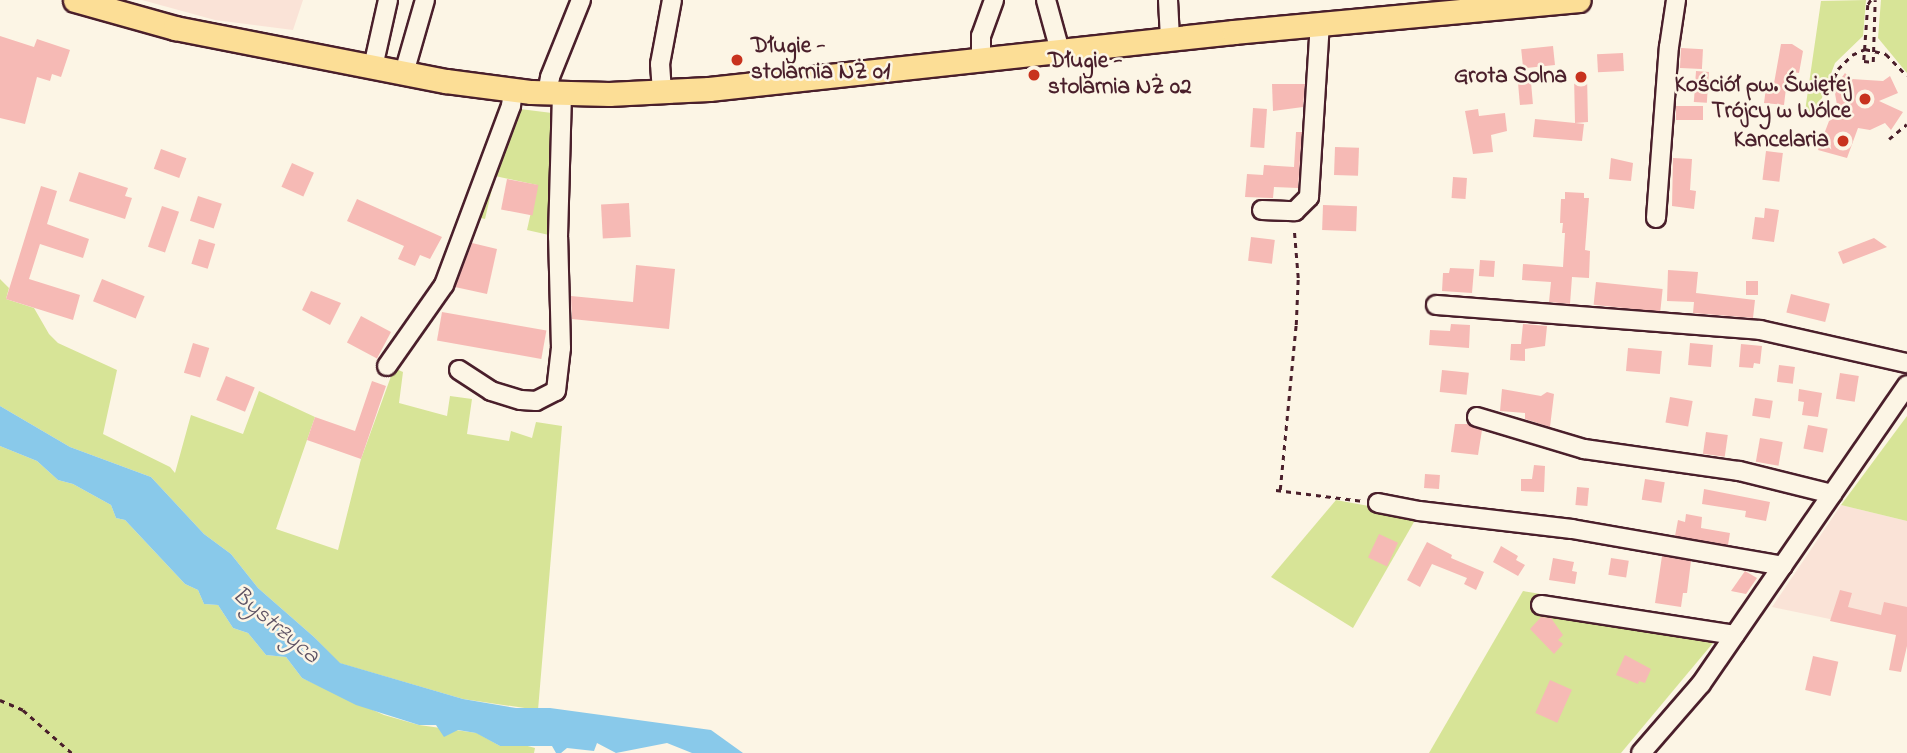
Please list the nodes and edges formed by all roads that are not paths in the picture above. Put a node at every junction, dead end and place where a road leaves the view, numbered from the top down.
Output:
1 (75, 0) edge
2 (388, 0) edge
3 (425, 0) edge
4 (581, 0) edge
5 (672, 0) edge
6 (994, 0) edge
7 (1046, 0) edge
8 (1168, 0) edge
9 (1580, 0) edge
10 (1676, 0) edge
11 (1401, 8) edge
12 (1320, 24) junction
13 (1170, 39) junction
14 (1060, 51) junction
15 (981, 60) junction
16 (373, 67) junction
17 (404, 73) junction
18 (513, 90) junction
19 (662, 92) junction
20 (554, 93) junction
21 (1262, 210) dead end
22 (1656, 218) dead end
23 (1436, 305) dead end
24 (1907, 363) edge
25 (387, 366) dead end
26 (459, 370) dead end
27 (1907, 384) edge
28 (1477, 417) dead end
29 (1832, 494) junction
30 (1378, 503) road end
31 (1783, 566) junction
32 (1541, 605) dead end
33 (1735, 635) junction
34 (1641, 753) edge

1 - 16 main road
2 - 16 street
3 - 17 street
4 - 20 street
5 - 19 street
6 - 15 street
7 - 14 street
8 - 13 street
9 - 11 main road
10 - 22 street
11 - 12 main road
12 - 13 main road
12 - 21 street
13 - 14 main road
14 - 15 main road
15 - 19 main road
16 - 17 main road
17 - 18 main road
18 - 20 main road
18 - 25 street
19 - 20 main road
20 - 26 street
23 - 24 street
27 - 29 street
28 - 29 street
29 - 31 street
30 - 31 street
31 - 33 street
32 - 33 street
33 - 34 street

